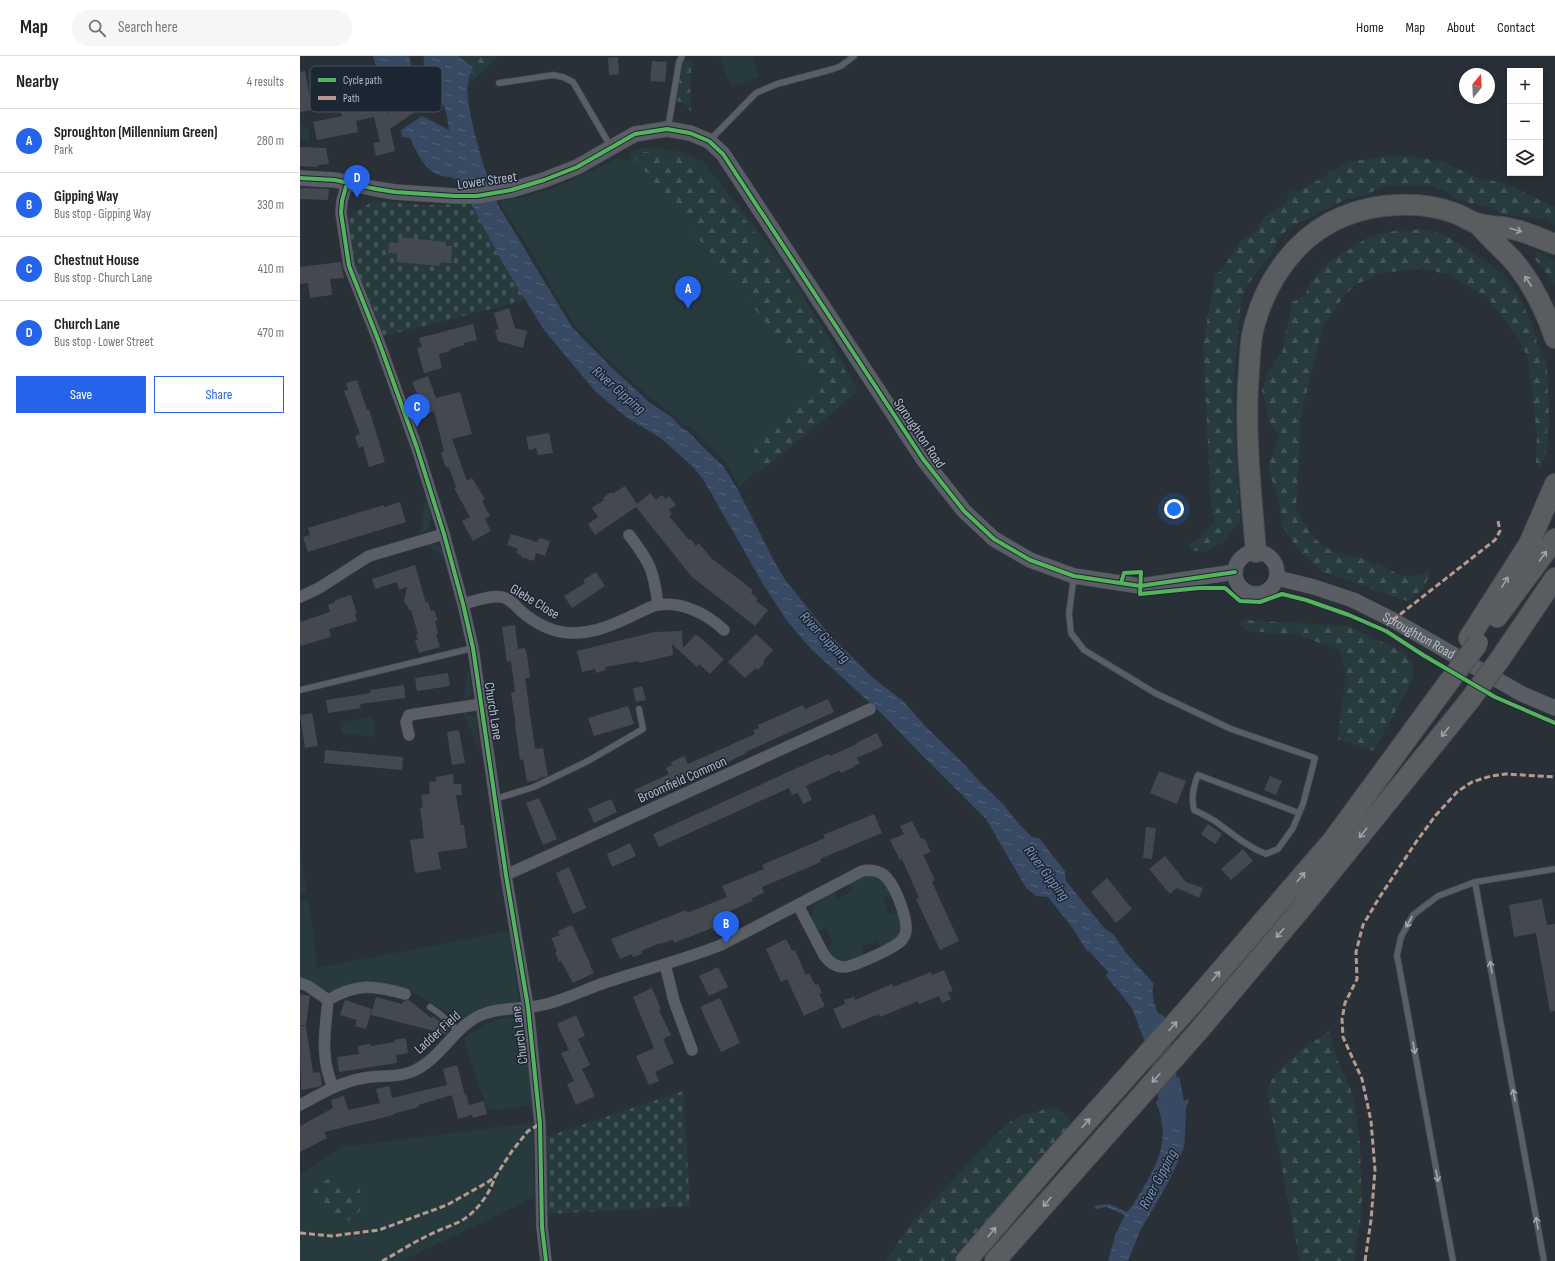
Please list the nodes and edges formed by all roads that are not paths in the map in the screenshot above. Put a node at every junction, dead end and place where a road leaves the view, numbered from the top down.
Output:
1 (682, 56) edge
2 (854, 56) edge
3 (499, 83) dead end
4 (667, 129) junction
5 (690, 133) joint
6 (709, 141) junction
7 (611, 148) junction
8 (300, 178) edge
9 (347, 183) junction
10 (1478, 224) junction
11 (1555, 244) edge
12 (1555, 338) edge
13 (1555, 484) edge
14 (444, 534) junction
15 (629, 535) dead end
16 (1555, 539) edge
17 (1256, 552) junction
18 (1235, 572) junction
19 (1074, 576) junction
20 (1277, 578) junction
21 (1555, 578) edge
22 (300, 597) edge
23 (1555, 600) edge
24 (463, 604) junction
25 (658, 605) junction
26 (724, 630) dead end
27 (1473, 641) junction
28 (474, 648) junction
29 (1500, 659) junction
30 (300, 690) edge
31 (482, 704) junction
32 (1555, 708) edge
33 (639, 709) dead end
34 (870, 710) dead end
35 (409, 735) dead end
36 (495, 799) junction
37 (1299, 813) junction
38 (1555, 869) edge
39 (506, 875) junction
40 (1475, 882) junction
41 (798, 905) junction
42 (665, 964) junction
43 (300, 983) edge
44 (405, 994) dead end
45 (328, 1000) junction
46 (430, 1007) dead end
47 (528, 1007) junction
48 (458, 1031) junction
49 (692, 1050) dead end
50 (333, 1087) junction
51 (300, 1105) edge
52 (546, 1261) edge
53 (966, 1261) edge
54 (995, 1261) edge
55 (1453, 1261) edge
56 (1544, 1261) edge

1 - 4 lane
2 - 6 lane
3 - 7 lane
4 - 5 street, Lower Street
4 - 7 street, Lower Street
5 - 6 street, Sproughton Road
6 - 19 street, Sproughton Road
7 - 9 street, Lower Street
8 - 9 street, Lower Street
9 - 14 street, Church Lane
10 -> 11 highway
12 -> 10 highway
10 - 17 highway
27 -> 13 highway
14 - 22 street
14 - 24 street, Church Lane
15 - 25 street
27 -> 16 highway
17 - 18 street
17 - 20 street
18 - 19 street, Sproughton Road
18 - 20 street
19 - 37 lane
20 - 32 street, Sproughton Road
21 - 29 highway
23 - 29 highway
24 - 25 street, Glebe Close
24 - 28 street, Church Lane
25 - 26 street, Glebe Close
53 -> 27 highway
28 - 30 lane
28 - 31 street, Church Lane
29 -> 54 highway, bridge
31 - 35 street
31 - 36 street, Church Lane
33 - 36 lane
34 - 39 street, Broomfield Common
36 - 39 street, Church Lane
37 - 37 lane
38 - 40 lane
39 - 47 street, Church Lane
40 -> 55 lane
56 -> 40 lane
41 - 41 street
41 - 42 street, Ladder Field
42 - 47 street, Ladder Field
42 - 49 street
43 - 45 street
44 - 45 street
45 - 50 street
46 - 48 lane
47 - 48 street, Ladder Field
47 - 52 street, Church Lane
48 - 50 street, Ladder Field
50 - 51 street, Ladder Field

